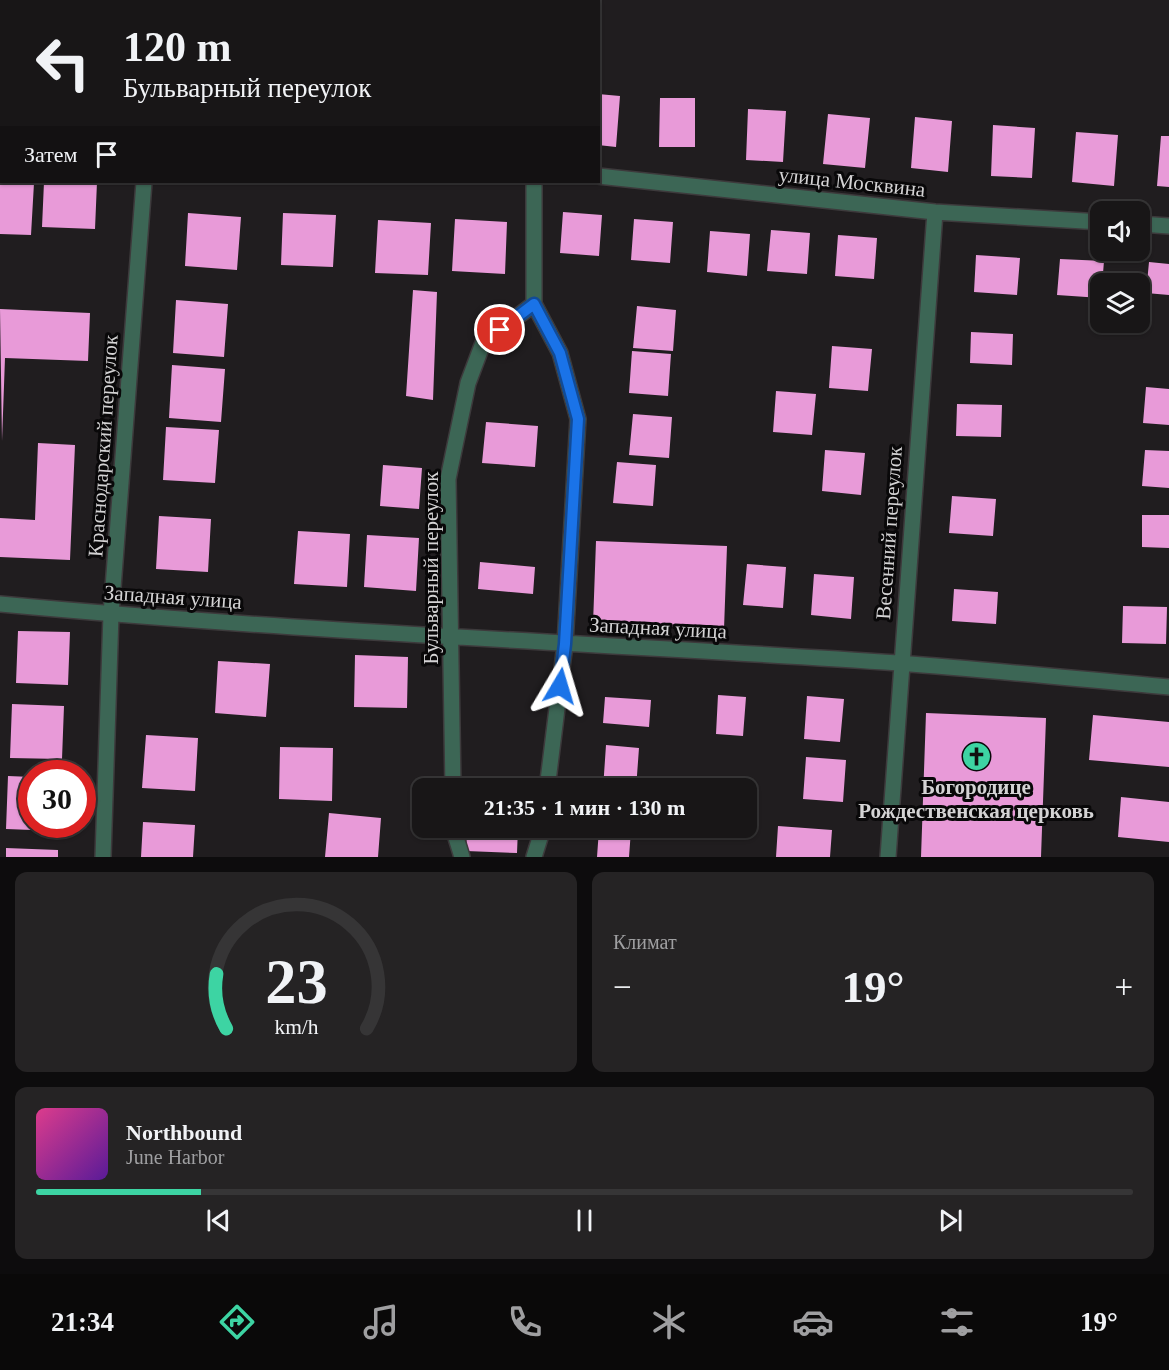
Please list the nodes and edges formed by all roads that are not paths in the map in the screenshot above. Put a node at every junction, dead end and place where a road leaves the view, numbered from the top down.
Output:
1 (600, 176) edge
2 (144, 183) edge
3 (534, 183) edge
4 (935, 212) junction
5 (1090, 221) edge
6 (1150, 225) edge
7 (1169, 226) edge
8 (534, 304) junction
9 (0, 604) edge
10 (111, 614) junction
11 (453, 637) junction
12 (565, 644) junction
13 (900, 663) junction
14 (1169, 687) edge
15 (453, 778) edge
16 (549, 778) edge
17 (456, 838) edge
18 (540, 838) edge
19 (103, 857) edge
20 (462, 857) edge
21 (534, 857) edge
22 (888, 857) edge

1 - 4 street, улица Москвина
2 - 10 street, Краснодарский переулок
3 - 8 street
4 - 5 street, улица Москвина
4 - 13 street, Весенний переулок
6 - 7 street
8 - 11 street, Бульварный переулок
8 - 12 street
9 - 10 street, Западная улица
10 - 11 street, Западная улица
10 - 19 street, Краснодарский переулок
11 - 12 street, Западная улица
11 - 15 street, Бульварный переулок
12 - 13 street, Западная улица
12 - 16 street
13 - 14 street, Западная улица
13 - 22 street, Весенний переулок
17 - 20 street
18 - 21 street

